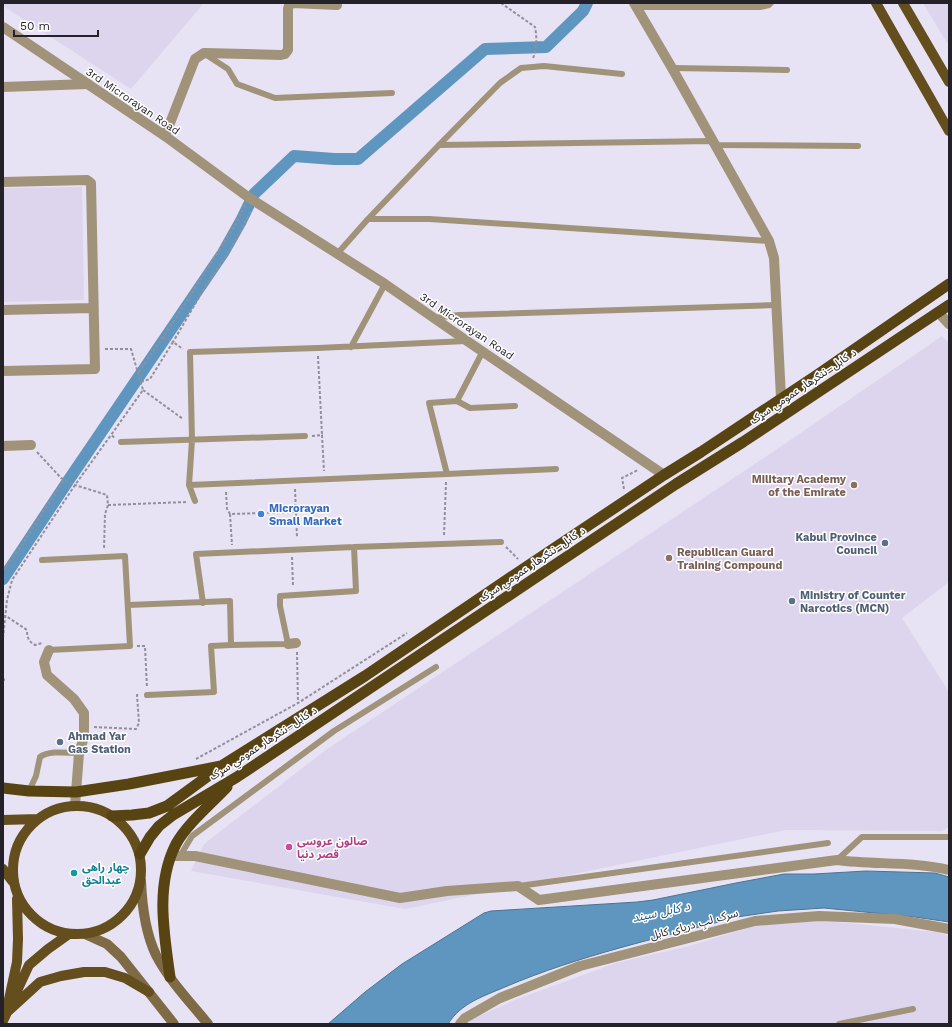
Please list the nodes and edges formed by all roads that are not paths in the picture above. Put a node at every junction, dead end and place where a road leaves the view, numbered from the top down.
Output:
1 (771, 3) edge
2 (876, 3) edge
3 (903, 3) edge
4 (337, 4) edge
5 (635, 5) edge
6 (3, 27) edge
7 (204, 53) junction
8 (672, 68) junction
9 (787, 70) dead end
10 (622, 74) dead end
11 (949, 82) edge
12 (88, 84) junction
13 (3, 88) edge
14 (392, 93) dead end
15 (949, 131) edge
16 (165, 136) junction
17 (714, 143) junction
18 (439, 144) junction
19 (858, 146) dead end
20 (3, 182) edge
21 (368, 219) junction
22 (769, 241) junction
23 (337, 254) junction
24 (385, 284) junction
25 (949, 284) edge
26 (777, 305) junction
27 (93, 308) junction
28 (946, 308) edge
29 (3, 310) edge
30 (434, 318) junction
31 (949, 324) edge
32 (467, 341) junction
33 (351, 347) junction
34 (483, 351) junction
35 (3, 371) edge
36 (781, 398) junction
37 (457, 401) junction
38 (515, 406) dead end
39 (305, 436) road end
40 (192, 440) junction
41 (121, 442) road end
42 (31, 445) road end
43 (3, 446) edge
44 (556, 469) dead end
45 (447, 474) junction
46 (664, 474) junction
47 (189, 485) junction
48 (195, 501) road end
49 (501, 542) road end
50 (354, 547) junction
51 (42, 560) dead end
52 (204, 603) junction
53 (128, 605) junction
54 (232, 645) junction
55 (50, 650) joint
56 (436, 667) dead end
57 (147, 695) road end
58 (79, 753) junction
59 (223, 765) junction
60 (237, 777) junction
61 (3, 788) edge
62 (30, 791) junction
63 (76, 792) junction
64 (75, 806) junction
65 (112, 816) junction
66 (38, 819) junction
67 (3, 820) edge
68 (949, 837) edge
69 (828, 843) dead end
70 (140, 854) junction
71 (176, 856) junction
72 (837, 860) junction
73 (3, 869) edge
74 (949, 870) edge
75 (141, 881) junction
76 (13, 882) junction
77 (518, 886) junction
78 (16, 893) junction
79 (949, 929) edge
80 (69, 934) junction
81 (85, 934) junction
82 (170, 977) junction
83 (150, 992) junction
84 (3, 998) edge
85 (913, 1009) dead end
86 (5, 1017) edge
87 (174, 1024) edge
88 (208, 1024) edge
89 (460, 1024) edge
90 (839, 1024) edge

1 - 5 lane
2 - 15 main road
3 - 11 main road
4 - 7 street
5 - 8 street
6 - 12 street, 3rd Microrayan Road
7 - 14 lane
7 - 16 street
8 - 9 lane
8 - 17 street
10 - 18 lane
12 - 13 street
12 - 16 street, 3rd Microrayan Road
16 - 23 street, 3rd Microrayan Road
17 - 18 lane
17 - 19 lane
17 - 22 street
18 - 21 lane
20 - 27 street
21 - 22 lane
21 - 23 lane
22 - 26 street
23 - 24 street, 3rd Microrayan Road
24 - 30 street, 3rd Microrayan Road
24 - 33 lane
25 - 36 highway, د کابل–ننګرهار عمومي سړک
26 - 30 lane
26 - 36 street
27 - 29 street
27 - 35 street
28 - 31 street
28 - 60 highway, د کابل–ننګرهار عمومي سړک
30 - 32 street, 3rd Microrayan Road
32 - 33 lane
32 - 34 street, 3rd Microrayan Road
33 - 40 lane
34 - 37 lane
34 - 46 street, 3rd Microrayan Road
36 - 46 highway, د کابل–ننګرهار عمومي سړک
37 - 38 lane
37 - 45 lane
39 - 40 lane
40 - 41 lane
40 - 47 lane
42 - 43 street
44 - 45 lane
45 - 47 lane
46 - 59 highway, د کابل–ننګرهار عمومي سړک
47 - 48 lane
49 - 50 lane
50 - 52 lane
50 - 54 lane
51 - 53 lane
52 - 53 lane
52 - 54 lane
53 - 55 lane
54 - 57 lane
55 - 58 street
56 - 71 lane
58 - 62 lane
58 - 63 street
59 - 63 highway
59 - 65 highway, د کابل–ننګرهار عمومي سړک
60 - 70 highway, د کابل–ننګرهار عمومي سړک
60 - 71 highway
61 - 62 highway
62 - 63 highway
63 - 64 street
64 - 65 main road
64 - 66 main road
65 - 70 main road
66 - 67 main road
66 - 76 main road
68 - 72 lane
69 - 77 lane
70 - 75 main road
71 - 77 street
71 - 82 highway
72 - 74 street
72 - 77 street
73 - 76 main road
75 - 81 main road
75 - 82 main road
76 - 78 main road
78 - 80 main road
78 - 86 main road
79 - 89 street, سرک لبِ دریای کابل
80 - 81 main road
80 - 86 main road
81 - 83 main road
82 - 88 main road
83 - 86 main road
83 - 87 main road
84 - 86 main road
85 - 90 lane

